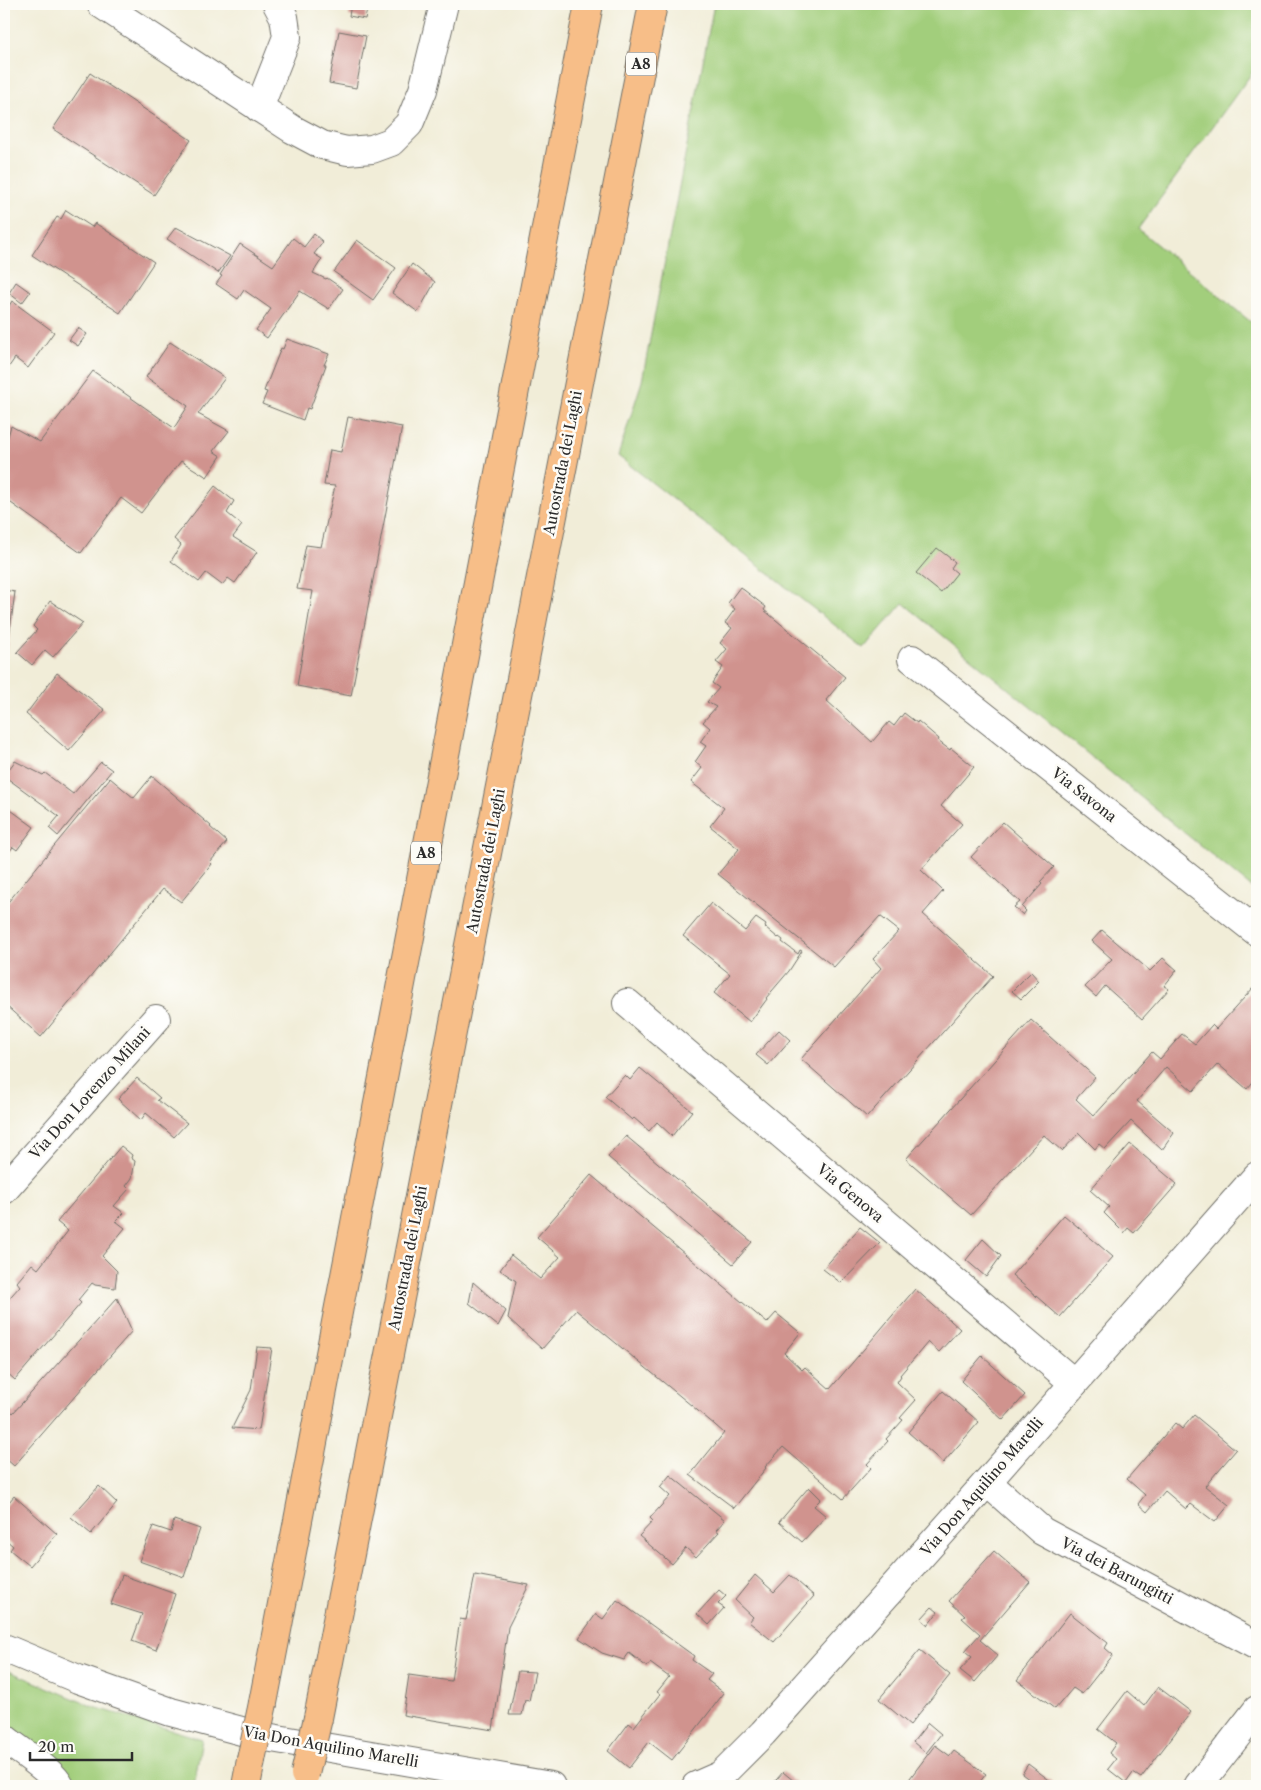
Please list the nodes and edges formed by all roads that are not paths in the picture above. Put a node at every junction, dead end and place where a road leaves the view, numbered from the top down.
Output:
1 (101, 4) edge
2 (277, 4) edge
3 (444, 4) edge
4 (589, 4) edge
5 (653, 4) edge
6 (668, 4) edge
7 (259, 108) junction
8 (630, 124) junction
9 (912, 659) dead end
10 (1257, 932) edge
11 (627, 1003) dead end
12 (156, 1019) dead end
13 (1257, 1176) edge
14 (4, 1190) edge
15 (1074, 1383) junction
16 (988, 1482) junction
17 (1257, 1646) edge
18 (4, 1648) edge
19 (1257, 1710) edge
20 (4, 1738) edge
21 (248, 1773) edge
22 (304, 1780) edge
23 (60, 1786) edge
24 (551, 1786) edge
25 (696, 1786) edge
26 (1198, 1786) edge

1 - 7 street
2 - 7 street
3 - 7 street
4 - 21 highway, A8, bridge
5 - 8 highway, Autostrada dei Laghi / A8
6 - 8 highway
8 - 22 highway, Autostrada dei Laghi / A8, bridge
9 - 10 street, Via Savona
11 - 15 street, Via Genova
12 - 14 street, Via Don Lorenzo Milani
13 - 15 street, Via Don Aquilino Marelli
15 - 16 street, Via Don Aquilino Marelli
16 - 17 street, Via dei Barungitti
16 - 25 street, Via Don Aquilino Marelli
18 - 24 street, Via Don Aquilino Marelli
19 - 26 street
20 - 23 street

